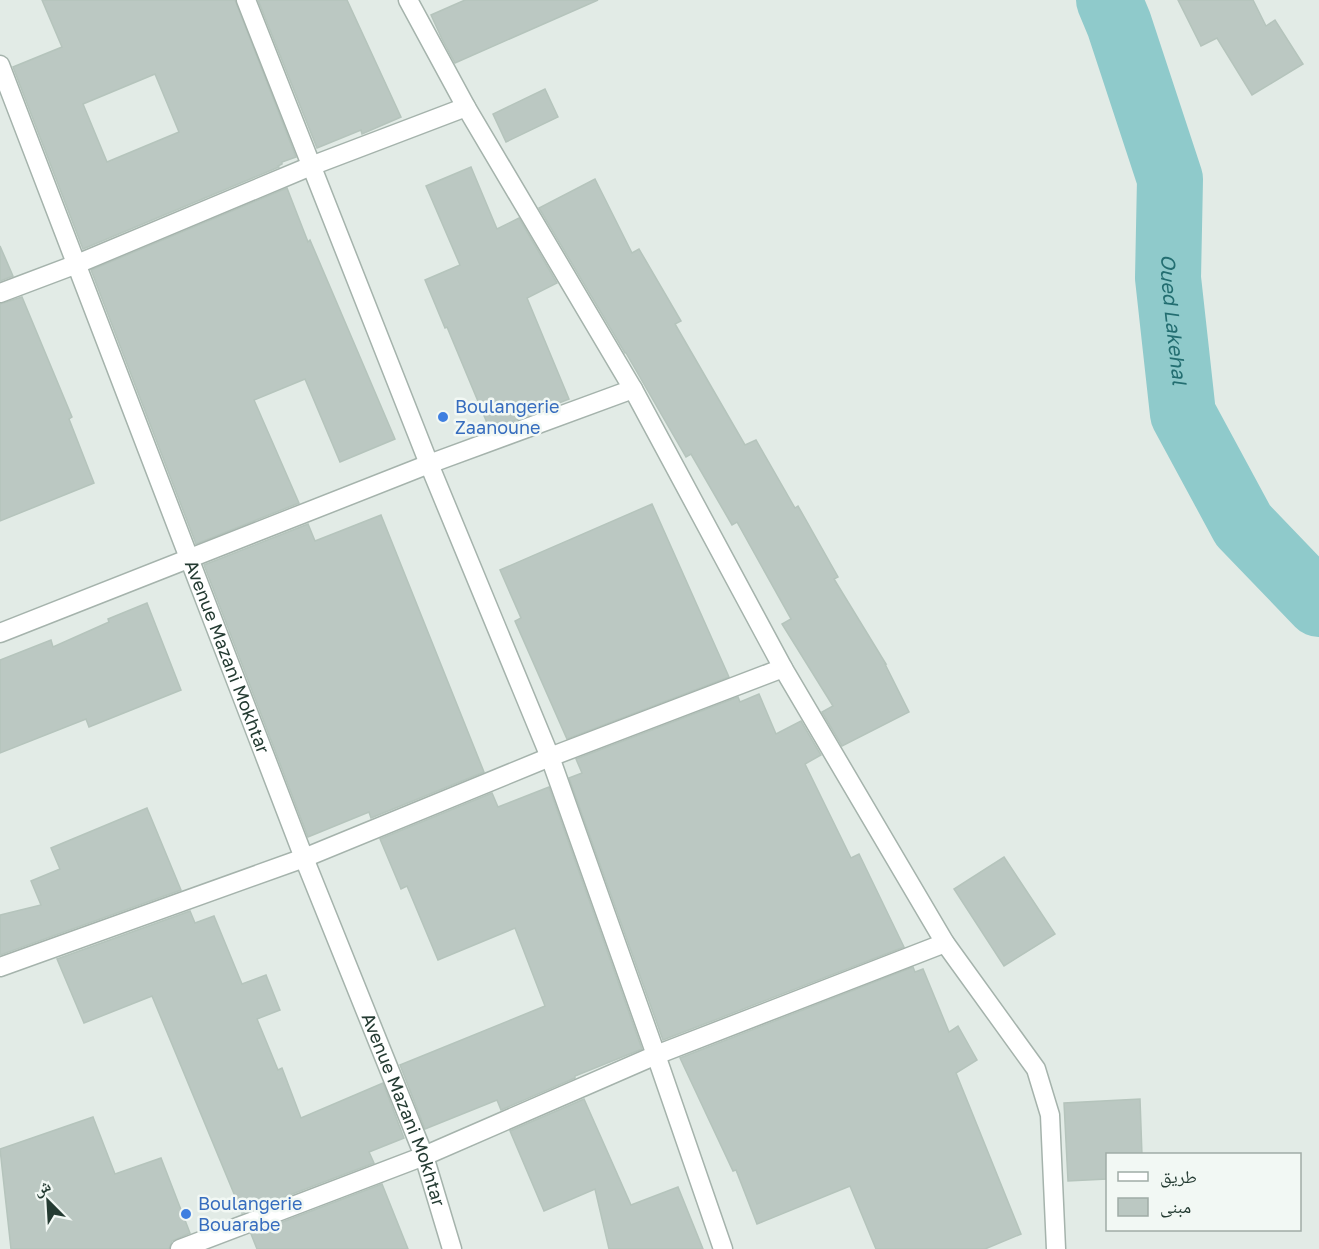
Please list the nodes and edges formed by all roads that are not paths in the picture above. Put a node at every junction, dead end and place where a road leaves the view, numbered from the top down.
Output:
1 (246, 0) edge
2 (408, 0) edge
3 (0, 65) edge
4 (466, 106) junction
5 (311, 166) junction
6 (77, 264) junction
7 (0, 293) edge
8 (633, 389) junction
9 (429, 464) junction
10 (188, 558) junction
11 (0, 633) edge
12 (783, 668) junction
13 (550, 757) junction
14 (304, 858) junction
15 (945, 943) junction
16 (0, 967) edge
17 (656, 1055) junction
18 (424, 1156) junction
19 (1055, 1248) edge
20 (180, 1249) edge
21 (452, 1249) edge
22 (723, 1249) edge

1 - 5 street
2 - 4 street
3 - 6 street, Avenue Mazani Mokhtar
4 - 5 street
4 - 8 street
5 - 6 street
5 - 9 street
6 - 7 street
6 - 10 street, Avenue Mazani Mokhtar
8 - 9 street
8 - 12 street
9 - 10 street
9 - 13 street
10 - 11 street
10 - 14 street, Avenue Mazani Mokhtar
12 - 13 street
12 - 15 street
13 - 14 street
13 - 17 street
14 - 16 street
14 - 18 street, Avenue Mazani Mokhtar
15 - 17 street
15 - 19 street
17 - 18 street
17 - 22 street
18 - 20 street
18 - 21 street, Avenue Mazani Mokhtar

